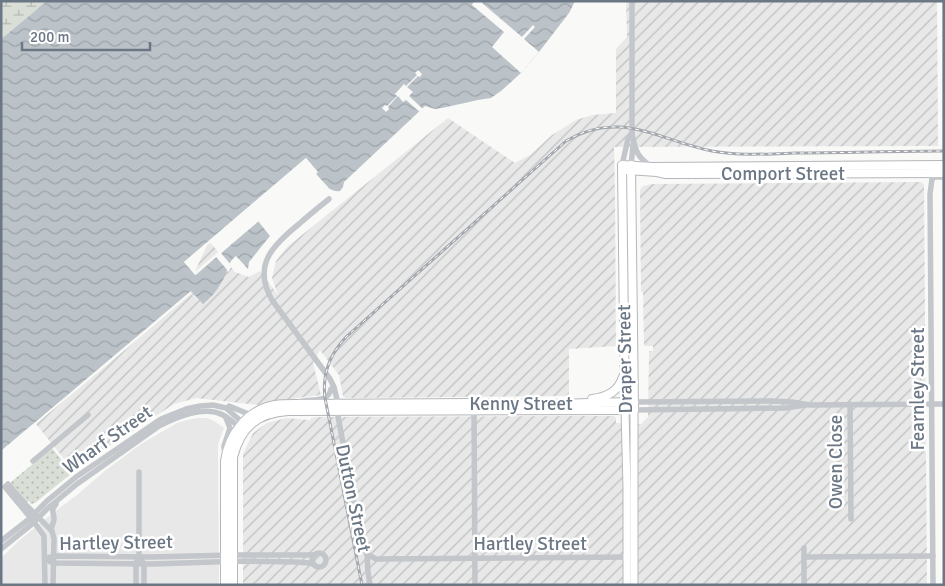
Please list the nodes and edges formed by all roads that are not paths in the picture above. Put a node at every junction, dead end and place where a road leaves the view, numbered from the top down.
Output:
1 (632, 1) edge
2 (632, 134) junction
3 (634, 142) junction
4 (651, 166) junction
5 (622, 167) junction
6 (631, 168) junction
7 (919, 172) junction
8 (938, 172) edge
9 (666, 174) junction
10 (631, 190) junction
11 (930, 194) junction
12 (330, 198) dead end
13 (327, 374) junction
14 (624, 374) junction
15 (331, 389) junction
16 (295, 404) junction
17 (553, 404) junction
18 (850, 404) junction
19 (932, 404) junction
20 (942, 404) edge
21 (205, 405) junction
22 (337, 406) junction
23 (474, 406) junction
24 (625, 406) junction
25 (634, 406) junction
26 (200, 412) junction
27 (88, 415) dead end
28 (223, 415) junction
29 (167, 416) junction
30 (251, 416) junction
31 (231, 420) junction
32 (243, 426) junction
33 (33, 461) dead end
34 (225, 461) junction
35 (139, 472) dead end
36 (68, 492) junction
37 (34, 518) junction
38 (851, 519) dead end
39 (52, 531) junction
40 (1, 541) edge
41 (804, 548) dead end
42 (1, 549) edge
43 (368, 554) junction
44 (294, 555) junction
45 (315, 555) junction
46 (53, 556) junction
47 (933, 556) junction
48 (139, 557) junction
49 (631, 557) junction
50 (804, 557) junction
51 (229, 558) junction
52 (475, 558) junction
53 (45, 560) junction
54 (53, 563) junction
55 (136, 563) junction
56 (301, 563) junction
57 (144, 564) junction
58 (315, 566) junction
59 (45, 585) edge
60 (53, 585) edge
61 (136, 585) edge
62 (144, 585) edge
63 (225, 585) edge
64 (233, 585) edge
65 (370, 585) edge
66 (475, 585) edge
67 (627, 585) edge
68 (634, 585) edge
69 (804, 585) edge
70 (933, 585) edge

1 - 2 street, Draper Street
2 - 3 street, Draper Street
2 - 5 street, Draper Street
3 - 4 street, Draper Street
3 - 6 street, Draper Street
4 - 6 highway, Comport Street
4 - 8 highway, Comport Street
5 - 6 highway, Comport Street
5 - 14 highway, Draper Street
6 - 9 highway, Comport Street
6 - 10 highway, Draper Street
7 - 8 highway, Comport Street
7 - 9 highway, Comport Street
7 - 11 street, Fearnley Street
8 - 11 street, Fearnley Street
9 - 10 highway
10 - 25 highway, Draper Street
11 - 19 street, Fearnley Street
12 - 13 street, Dutton Street
13 - 15 street, Dutton Street
13 - 22 street, Dutton Street
14 - 17 highway
14 - 24 highway, Draper Street
15 - 16 street
15 - 22 street, Dutton Street
16 - 22 highway, Kenny Street
16 - 30 highway, Kenny Street
17 - 23 highway, Kenny Street
17 - 24 highway, Kenny Street
18 - 19 street, Kenny Street
18 - 25 street, Kenny Street
18 - 38 street, Owen Close
19 - 20 street, Kenny Street
19 - 47 street, Fearnley Street
21 - 29 street, Wharf Street
21 - 30 street
21 - 31 street
21 - 32 street, Wharf Street
22 - 23 highway, Kenny Street
22 - 32 highway, Kenny Street
22 - 43 street, Dutton Street
23 - 24 highway, Kenny Street
23 - 52 street
24 - 25 highway, Kenny Street
24 - 49 main road, Draper Street
25 - 49 main road, Draper Street
26 - 28 street, Wharf Street
26 - 29 street
26 - 36 street, Wharf Street
27 - 33 street
28 - 31 street, Wharf Street
28 - 34 street
29 - 37 street, Wharf Street
30 - 32 highway, Kenny Street
31 - 32 street, Wharf Street
32 - 34 highway
32 - 51 highway
34 - 51 highway
35 - 48 street
36 - 37 street, Wharf Street
36 - 39 street
37 - 37 street
37 - 39 street
37 - 40 street, Wharf Street
37 - 42 street, Wharf Street
37 - 53 street
39 - 46 street
41 - 50 street
43 - 52 street, Hartley Street
43 - 65 street, Dutton Street
44 - 45 street, Hartley Street
44 - 51 street, Hartley Street
44 - 56 street
45 - 58 street
45 - 58 street
46 - 48 street, Hartley Street
46 - 53 street, Hartley Street
46 - 54 street
47 - 50 street
47 - 70 street, Fearnley Street
48 - 51 street, Hartley Street
48 - 55 street
48 - 57 street
49 - 52 street, Hartley Street
49 - 67 main road, Draper Street
49 - 68 main road, Draper Street
50 - 69 street
51 - 56 street, Hartley Street
51 - 57 street, Hartley Street
51 - 63 highway
51 - 64 highway
52 - 66 street
53 - 54 street, Hartley Street
53 - 59 street
54 - 55 street, Hartley Street
54 - 60 street
55 - 57 street, Hartley Street
55 - 61 street
56 - 58 street, Hartley Street
57 - 62 street

